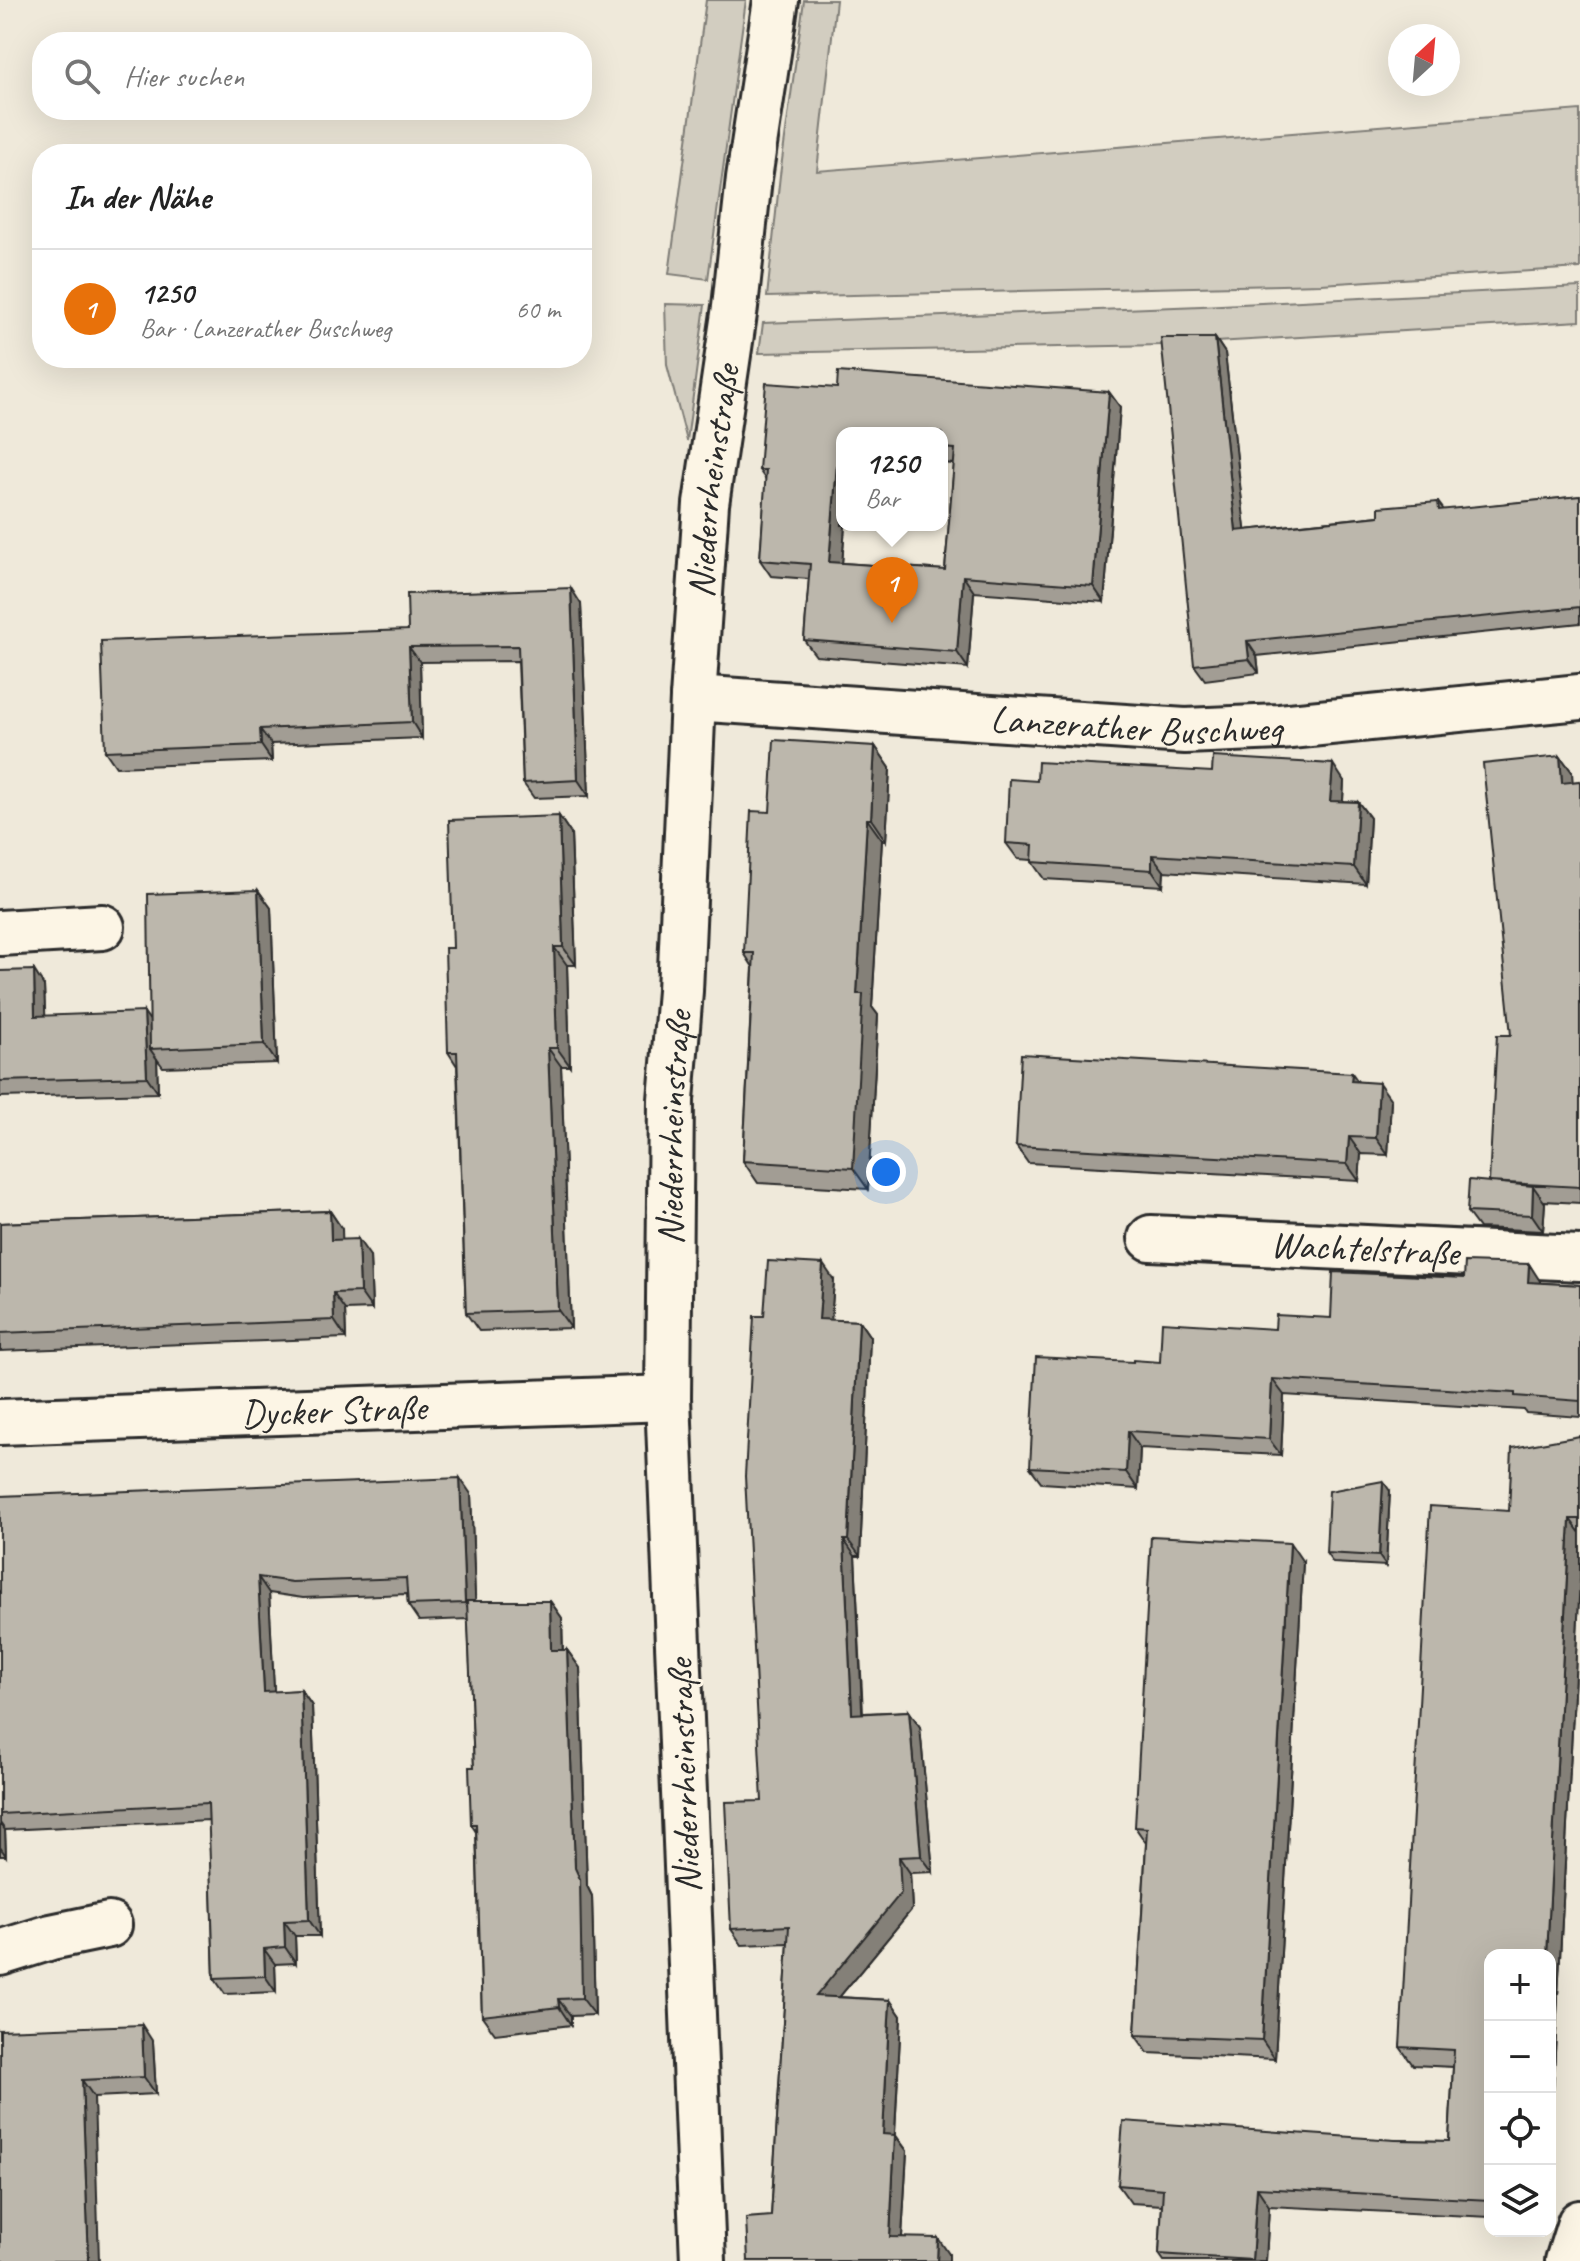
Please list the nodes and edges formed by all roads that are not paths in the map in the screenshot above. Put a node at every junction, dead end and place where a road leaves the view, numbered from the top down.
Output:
1 (776, 0) edge
2 (1580, 697) edge
3 (693, 698) junction
4 (102, 927) dead end
5 (0, 933) edge
6 (1151, 1238) dead end
7 (1580, 1258) edge
8 (668, 1398) junction
9 (0, 1422) edge
10 (109, 1925) dead end
11 (0, 1953) edge
12 (1580, 2223) edge
13 (703, 2261) edge
14 (1568, 2261) edge

1 - 3 street, Niederrheinstraße
2 - 3 street, Lanzerather Buschweg
3 - 8 street, Niederrheinstraße
4 - 5 street
6 - 7 street, Wachtelstraße
8 - 9 street, Dycker Straße
8 - 13 street, Niederrheinstraße
10 - 11 street
12 - 14 street

